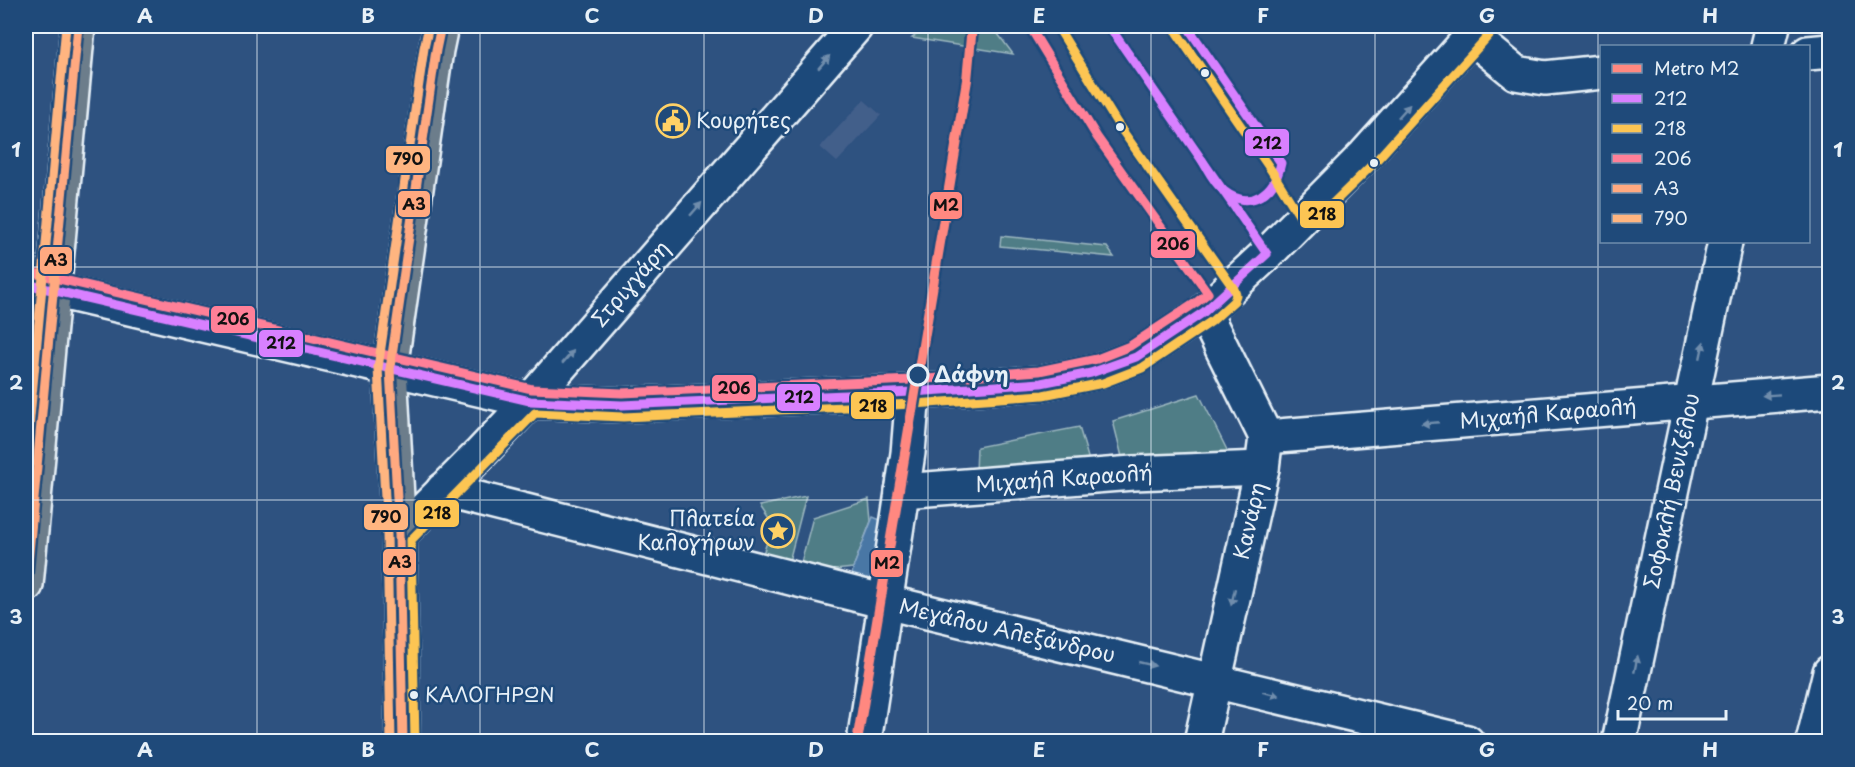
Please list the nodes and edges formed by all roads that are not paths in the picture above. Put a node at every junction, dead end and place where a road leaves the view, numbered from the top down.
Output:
1 (78, 26) edge
2 (441, 26) edge
3 (856, 26) edge
4 (1773, 26) edge
5 (1476, 31) edge
6 (1768, 45) edge
7 (1830, 51) edge
8 (1810, 52) edge
9 (1600, 72) edge
10 (1725, 243) edge
11 (39, 287) edge
12 (1204, 312) junction
13 (390, 369) junction
14 (1830, 391) edge
15 (913, 392) junction
16 (530, 401) junction
17 (1691, 402) junction
18 (1264, 453) junction
19 (443, 490) junction
20 (902, 491) junction
21 (399, 535) junction
22 (26, 585) edge
23 (886, 602) junction
24 (1830, 672) edge
25 (1214, 680) junction
26 (403, 741) edge
27 (864, 741) edge
28 (1201, 741) edge
29 (1467, 741) edge
30 (1619, 741) edge
31 (1813, 741) edge

1 - 11 main road
2 - 13 main road
16 -> 3 street, Στριγγάρη
4 - 6 street
5 - 9 street
12 -> 5 street
7 - 8 street
17 -> 10 street, Σοφοκλή Βενιζέλου
11 - 13 street
11 - 22 main road
12 - 15 street
12 - 18 street
13 - 16 street
13 - 21 main road
14 -> 17 street, Μιχαήλ Καραολή
15 - 16 street
15 - 20 street
16 - 19 street, Στριγγάρη
17 -> 18 street, Μιχαήλ Καραολή
30 -> 17 street, Σοφοκλή Βενιζέλου
18 - 20 street, Μιχαήλ Καραολή
18 -> 25 street, Κανάρη
19 - 21 street, Στριγγάρη
19 - 23 street, Μεγάλου Αλεξάνδρου
20 - 23 street
21 - 26 main road
23 -> 25 street, Μεγάλου Αλεξάνδρου
23 - 27 street
24 - 31 street
25 - 28 street, Κανάρη
25 -> 29 street, Μεγάλου Αλεξάνδρου

